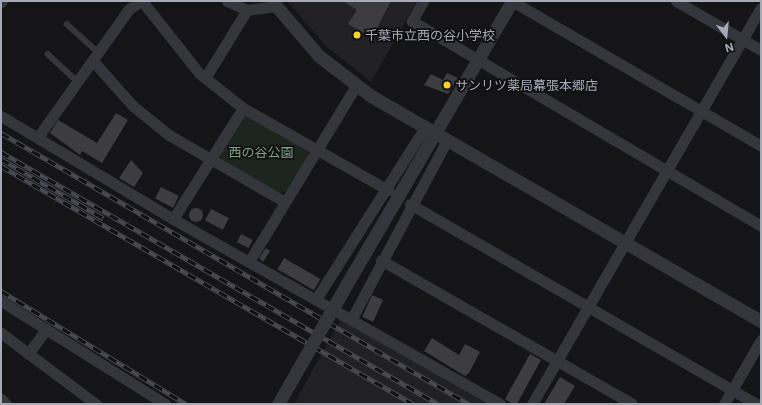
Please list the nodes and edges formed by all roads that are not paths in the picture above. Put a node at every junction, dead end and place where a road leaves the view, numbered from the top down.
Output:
1 (142, 1) edge
2 (227, 1) edge
3 (423, 1) edge
4 (512, 1) edge
5 (676, 1) edge
6 (273, 3) edge
7 (761, 8) edge
8 (247, 10) junction
9 (67, 24) dead end
10 (742, 40) junction
11 (761, 50) edge
12 (48, 54) dead end
13 (96, 57) junction
14 (477, 61) junction
15 (205, 78) junction
16 (78, 82) junction
17 (356, 86) junction
18 (243, 108) junction
19 (702, 112) junction
20 (1, 116) edge
21 (436, 133) junction
22 (38, 137) junction
23 (761, 146) edge
24 (317, 150) junction
25 (211, 159) junction
26 (667, 171) junction
27 (388, 190) junction
28 (285, 202) junction
29 (410, 204) junction
30 (173, 219) junction
31 (761, 226) edge
32 (625, 243) junction
33 (250, 260) junction
34 (381, 260) junction
35 (316, 299) junction
36 (1, 301) edge
37 (588, 306) junction
38 (351, 320) junction
39 (761, 321) edge
40 (46, 329) junction
41 (1, 333) edge
42 (761, 340) edge
43 (28, 354) junction
44 (557, 361) junction
45 (732, 390) junction
46 (1, 399) edge
47 (6, 404) edge
48 (96, 404) edge
49 (165, 404) edge
50 (278, 404) edge
51 (500, 404) edge
52 (532, 404) edge
53 (632, 404) edge
54 (724, 404) edge
55 (756, 404) edge

1 - 13 street
1 - 15 street
2 - 8 street
3 - 14 street
4 - 14 street
4 - 19 street
5 - 10 street
6 - 8 street
6 - 17 street
7 - 10 street
8 - 15 street
9 - 13 lane
10 - 11 street
10 - 19 street
12 - 16 lane
13 - 16 street
13 - 25 street
14 - 21 street
14 - 26 street
15 - 18 street
16 - 22 street
17 - 21 street
17 - 24 street
18 - 24 street
18 - 25 street
19 - 23 street
19 - 26 street
20 - 22 street
21 - 27 street
21 - 29 street
21 - 32 street
21 - 50 street, bridge
22 - 30 street
24 - 27 street
24 - 28 street
25 - 28 street
25 - 30 street
26 - 31 street
26 - 32 street
27 - 35 street
28 - 33 street
29 - 34 street
29 - 37 street
30 - 33 street
32 - 37 street
32 - 39 street
33 - 35 street
34 - 38 street
34 - 44 street
35 - 38 street
36 - 40 street
37 - 44 street
37 - 45 street
38 - 51 street
40 - 43 street
40 - 49 street
41 - 43 street
42 - 45 street
43 - 48 street
44 - 52 street
44 - 53 street
45 - 54 street
45 - 55 street
46 - 47 street

